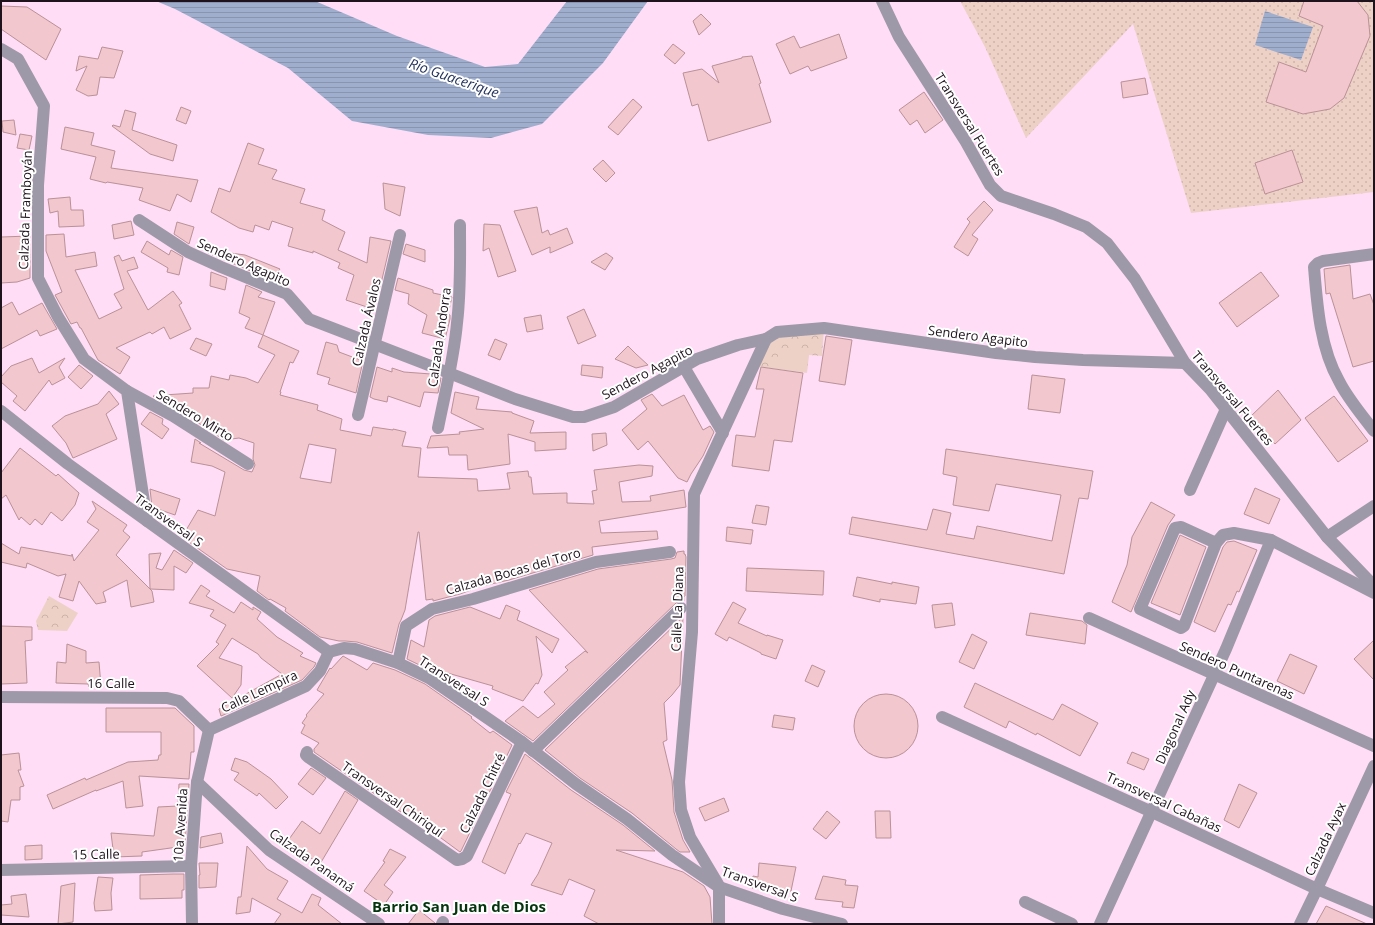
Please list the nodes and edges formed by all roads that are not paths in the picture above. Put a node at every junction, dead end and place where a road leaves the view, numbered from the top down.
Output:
1 (882, 1) edge
2 (1, 49) edge
3 (139, 220) dead end
4 (460, 225) dead end
5 (400, 235) dead end
6 (1374, 254) edge
7 (766, 339) junction
8 (375, 345) junction
9 (1185, 363) junction
10 (684, 367) junction
11 (449, 373) junction
12 (127, 391) junction
13 (1226, 409) junction
14 (1, 411) edge
15 (358, 415) dead end
16 (438, 428) dead end
17 (1374, 431) edge
18 (723, 433) junction
19 (248, 464) dead end
20 (1190, 490) dead end
21 (1374, 506) edge
22 (147, 521) junction
23 (1327, 537) junction
24 (1271, 540) junction
25 (1216, 543) junction
26 (670, 552) dead end
27 (1374, 586) edge
28 (1374, 593) edge
29 (681, 608) dead end
30 (1089, 618) dead end
31 (329, 652) junction
32 (398, 663) junction
33 (1214, 675) junction
34 (1, 697) edge
35 (942, 717) dead end
36 (209, 730) junction
37 (522, 742) junction
38 (1374, 746) edge
39 (533, 751) junction
40 (307, 752) dead end
41 (1374, 766) edge
42 (197, 782) junction
43 (1152, 812) junction
44 (467, 856) joint
45 (191, 866) junction
46 (1, 870) edge
47 (720, 887) junction
48 (1317, 889) junction
49 (1025, 902) dead end
50 (1374, 913) edge
51 (192, 924) edge
52 (379, 924) edge
53 (720, 924) edge
54 (842, 924) edge
55 (1072, 924) edge
56 (1100, 924) edge
57 (1300, 924) edge

1 - 9 street, Transversal Fuertes
2 - 12 street, Calzada Framboyán
3 - 8 street, Sendero Agapito
4 - 11 street, Calzada Andorra
5 - 8 street, Calzada Ávalos
6 - 17 street
7 - 9 street, Sendero Agapito
7 - 10 street, Sendero Agapito
7 - 18 street, Calle La Diana
8 - 11 street, Sendero Agapito
8 - 15 street, Calzada Ávalos
9 - 13 street, Transversal Fuertes
10 - 11 street, Sendero Agapito
10 - 18 street
11 - 16 street, Calzada Andorra
12 - 19 street, Sendero Mirto
12 - 22 street
13 - 20 street
13 - 23 street, Transversal Fuertes
14 - 22 street, Transversal S
18 - 47 street, Calle La Diana
21 - 23 street
22 - 31 street, Transversal S
23 - 27 street, Transversal Fuertes
24 - 25 street
24 - 28 street
24 - 33 street, Diagonal Ady
25 - 25 street
26 - 32 street, Calzada Bocas del Toro
29 - 39 street
30 - 33 street, Sendero Puntarenas
31 - 32 street, Transversal S
31 - 36 street, Calle Lempira
32 - 37 street, Transversal S
33 - 38 street, Sendero Puntarenas
33 - 43 street, Diagonal Ady
34 - 36 street, 16 Calle
35 - 43 street, Transversal Cabañas
36 - 42 street, 10a Avenida
37 - 39 street, Transversal S
37 - 44 street, Calzada Chitré
39 - 47 street, Transversal S
40 - 44 street, Transversal Chiriquí
41 - 48 street, Calzada Ayax
42 - 45 street, 10a Avenida
42 - 52 street, Calzada Panamá
43 - 48 street, Transversal Cabañas
43 - 56 street, Diagonal Ady
45 - 46 street, 15 Calle
45 - 51 street, 10a Avenida
47 - 53 street
47 - 54 street, Transversal S
48 - 50 street, Transversal Cabañas
48 - 57 street, Calzada Ayax
49 - 55 street

